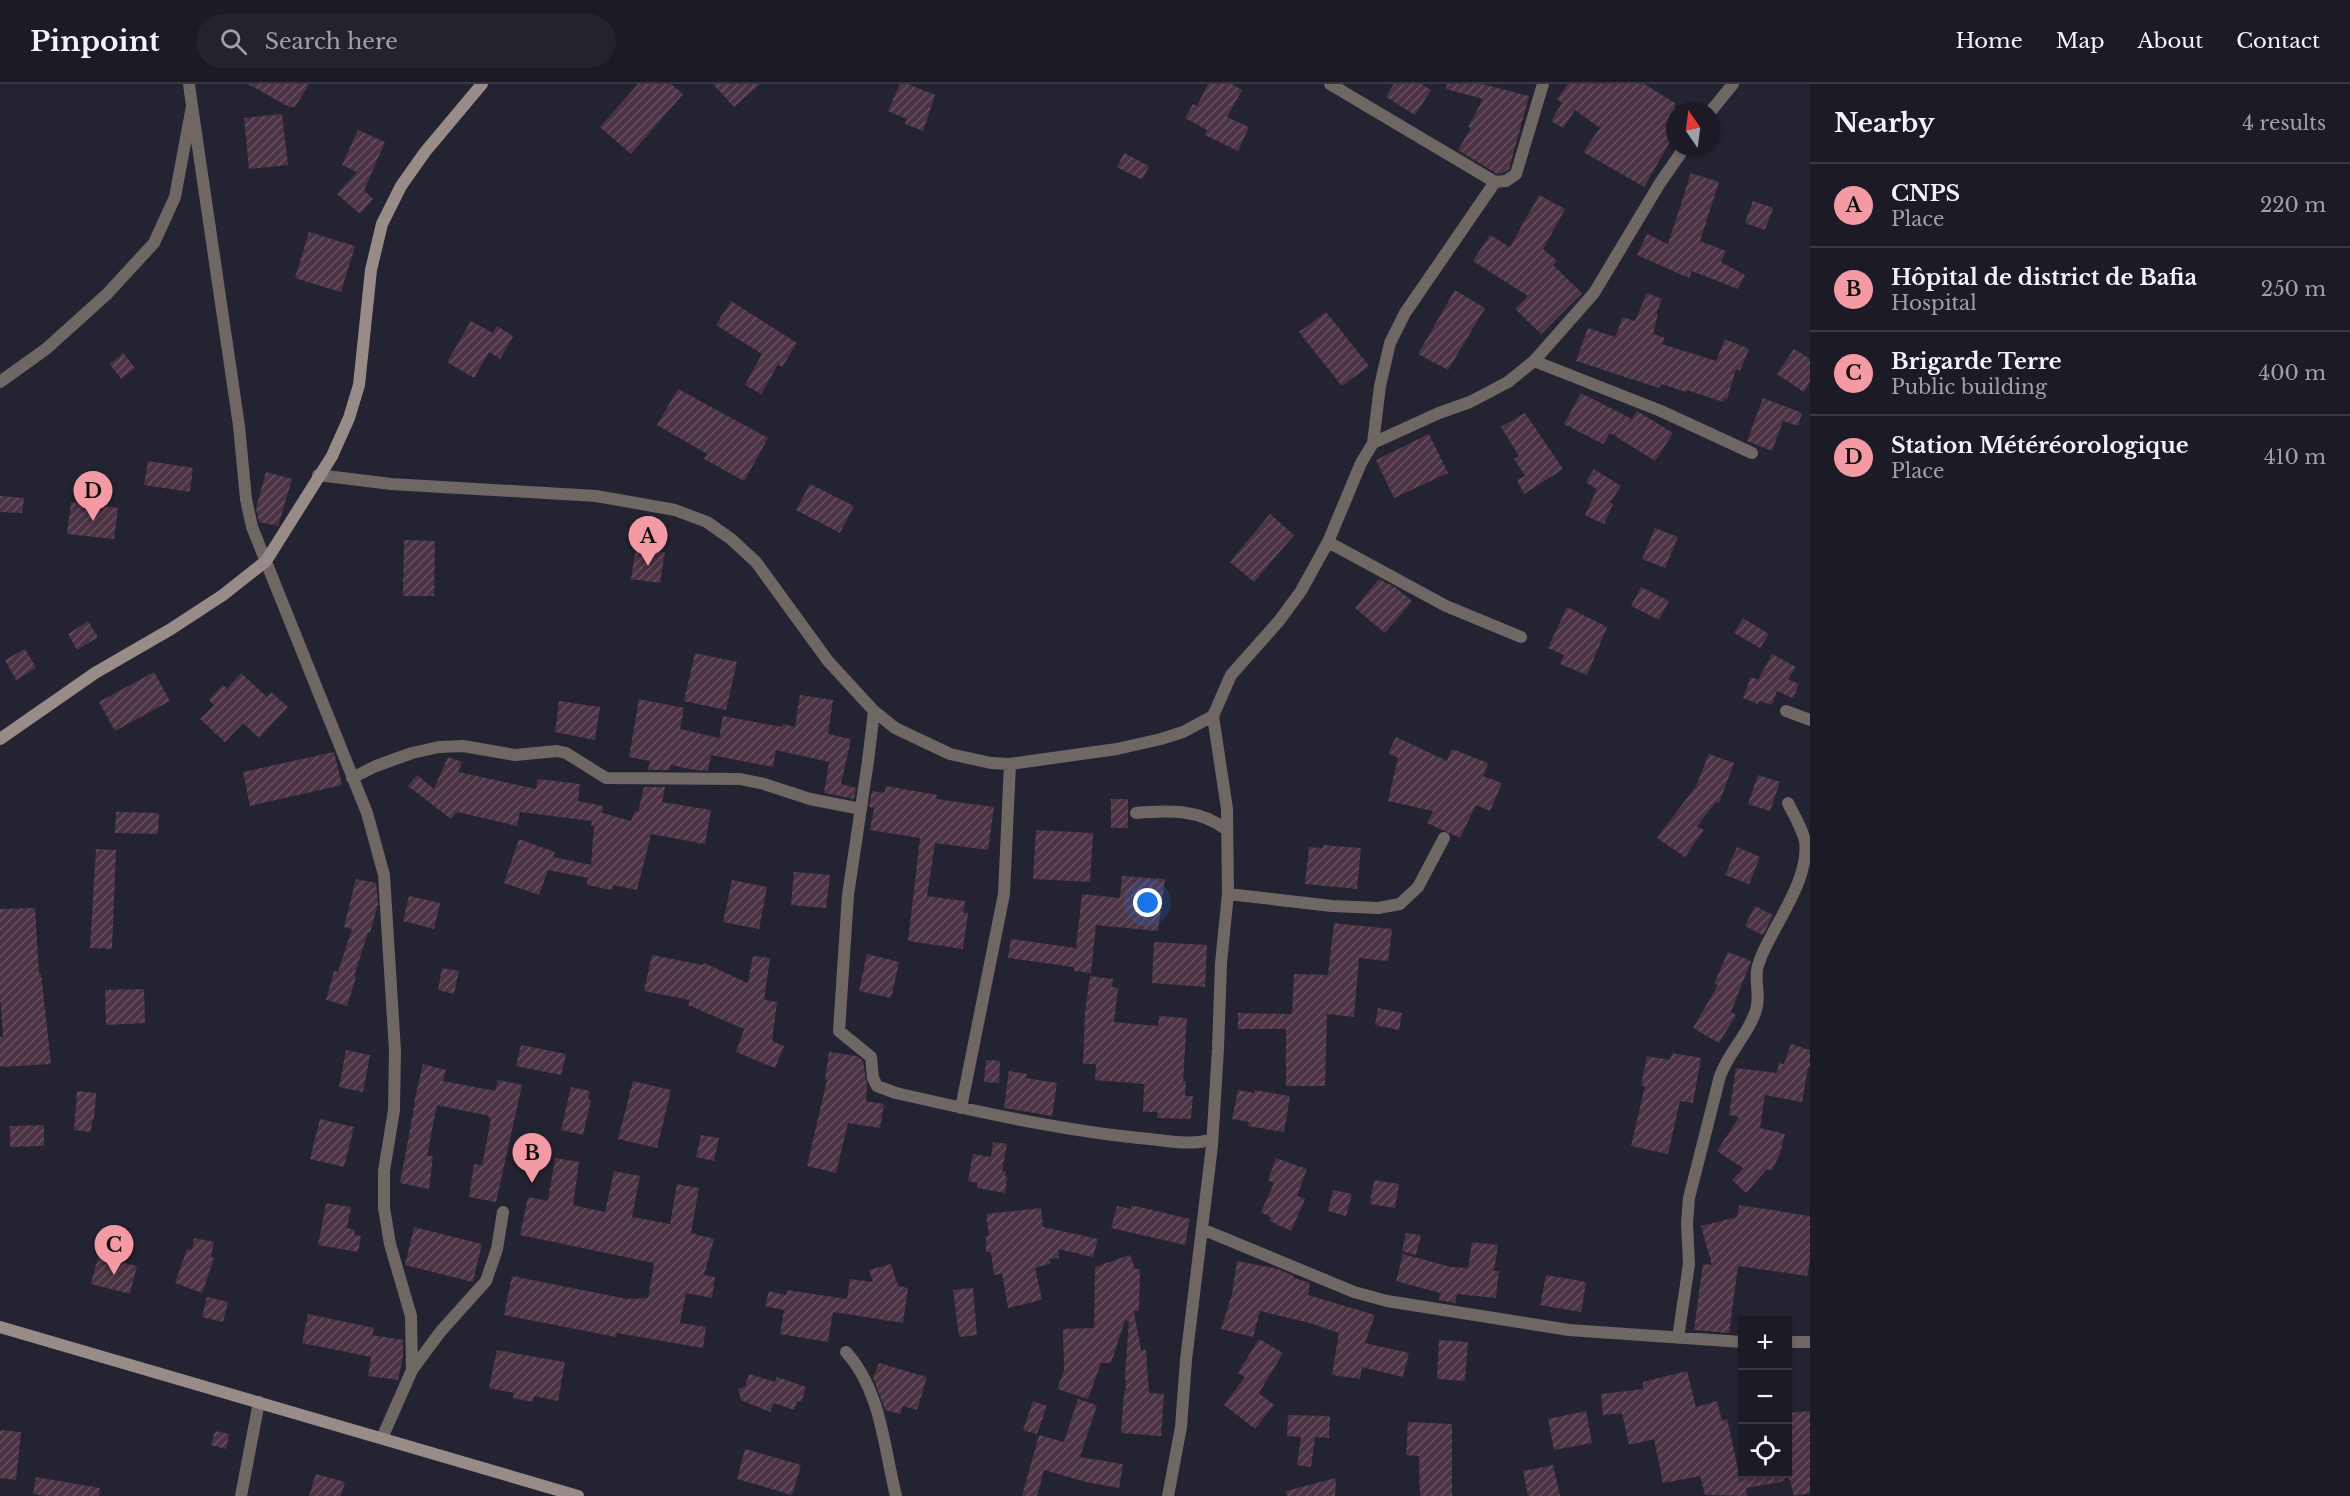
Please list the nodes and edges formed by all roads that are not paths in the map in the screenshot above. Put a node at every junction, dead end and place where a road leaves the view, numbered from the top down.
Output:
1 (189, 84) edge
2 (482, 84) edge
3 (1330, 84) edge
4 (1543, 84) edge
5 (1733, 84) edge
6 (1718, 102) edge
7 (192, 106) junction
8 (1679, 156) edge
9 (1495, 183) junction
10 (1534, 361) junction
11 (0, 382) edge
12 (1373, 443) junction
13 (1752, 453) dead end
14 (318, 475) junction
15 (1328, 542) junction
16 (266, 561) junction
17 (1521, 637) dead end
18 (873, 711) junction
19 (1786, 711) dead end
20 (1213, 716) junction
21 (1810, 720) edge
22 (0, 739) edge
23 (1010, 764) junction
24 (352, 778) junction
25 (1788, 803) dead end
26 (861, 809) junction
27 (1136, 813) dead end
28 (1227, 830) junction
29 (1444, 838) dead end
30 (1228, 894) junction
31 (961, 1108) junction
32 (1212, 1139) junction
33 (504, 1212) dead end
34 (1202, 1228) junction
35 (0, 1327) edge
36 (1678, 1338) junction
37 (1738, 1342) edge
38 (1792, 1342) edge
39 (1810, 1342) edge
40 (846, 1353) dead end
41 (412, 1370) junction
42 (259, 1402) junction
43 (382, 1438) junction
44 (241, 1496) edge
45 (578, 1496) edge
46 (896, 1496) edge
47 (1168, 1496) edge

1 - 7 street
2 - 14 street
3 - 9 street
4 - 9 street
5 - 6 street
7 - 11 street
7 - 16 street
8 - 10 street
9 - 12 street
10 - 12 street
10 - 13 street
12 - 15 street
14 - 16 street
14 - 18 street
15 - 17 street
15 - 20 street
16 - 22 street
16 - 24 street
18 - 23 street
18 - 26 street
19 - 21 street
20 - 23 street
20 - 28 street
23 - 31 street
24 - 26 street
24 - 41 street
25 - 36 street
26 - 31 street
27 - 28 street
28 - 30 street
29 - 30 street
30 - 32 street
31 - 32 street
32 - 34 street
33 - 41 street
34 - 36 street
34 - 47 street
35 - 42 street
36 - 37 street
38 - 39 street
40 - 46 street
41 - 43 street
42 - 43 street
42 - 44 street
43 - 45 street

